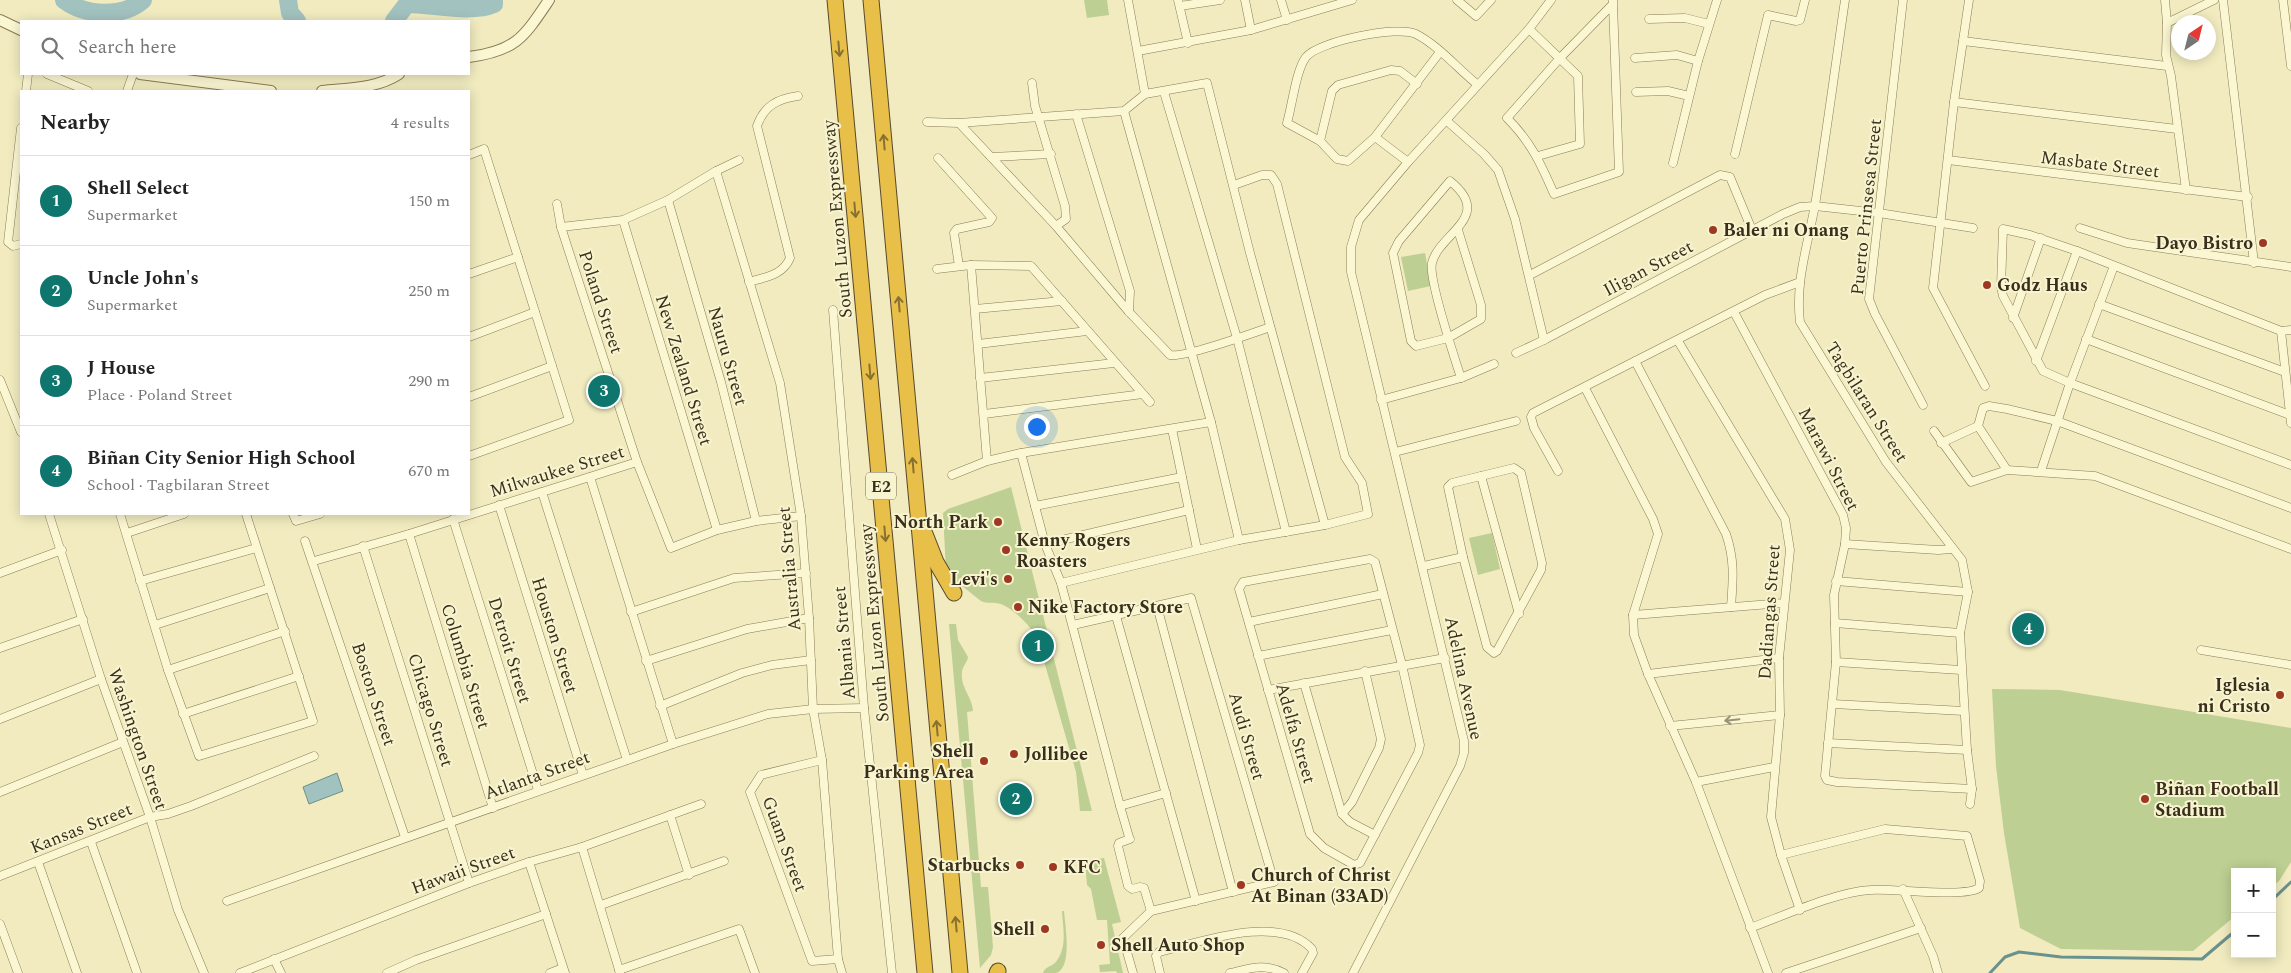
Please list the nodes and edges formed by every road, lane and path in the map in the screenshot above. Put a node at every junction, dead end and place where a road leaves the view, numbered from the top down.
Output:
1 (550, 0) edge
2 (835, 0) edge
3 (871, 0) edge
4 (1128, 0) edge
5 (1220, 0) edge
6 (1244, 0) edge
7 (1281, 0) edge
8 (1352, 0) edge
9 (1457, 0) edge
10 (1490, 0) edge
11 (1551, 0) edge
12 (1717, 0) edge
13 (1804, 0) edge
14 (1845, 0) edge
15 (1903, 0) edge
16 (1969, 0) edge
17 (2165, 0) edge
18 (2214, 0) edge
19 (2223, 0) edge
20 (2283, 0) edge
21 (1613, 2) edge
22 (1179, 3) edge
23 (1322, 4) edge
24 (0, 20) edge
25 (1287, 20) junction
26 (1649, 20) dead end
27 (2168, 22) junction
28 (1710, 24) junction
29 (1529, 29) junction
30 (20, 30) edge
31 (1251, 30) junction
32 (1963, 41) junction
33 (1188, 43) junction
34 (1138, 51) junction
35 (1440, 52) junction
36 (470, 57) edge
37 (1560, 58) junction
38 (1635, 58) dead end
39 (1698, 61) junction
40 (2168, 66) junction
41 (2291, 66) edge
42 (28, 75) edge
43 (49, 75) edge
44 (133, 75) edge
45 (153, 75) edge
46 (397, 75) edge
47 (191, 78) edge
48 (1032, 83) dead end
49 (1417, 84) junction
50 (1478, 85) junction
51 (76, 89) edge
52 (26, 90) edge
53 (127, 90) edge
54 (265, 90) edge
55 (331, 90) edge
56 (1164, 92) junction
57 (1636, 92) dead end
58 (1145, 94) junction
59 (798, 96) dead end
60 (1689, 96) junction
61 (1954, 102) junction
62 (1124, 110) junction
63 (1076, 114) junction
64 (1039, 118) junction
65 (1447, 121) junction
66 (926, 122) dead end
67 (959, 123) junction
68 (2178, 129) junction
69 (1375, 137) junction
70 (1320, 141) junction
71 (20, 149) edge
72 (1051, 154) junction
73 (1735, 154) dead end
74 (470, 155) edge
75 (1538, 156) junction
76 (990, 157) junction
77 (938, 158) dead end
78 (740, 160) dead end
79 (1948, 160) junction
80 (1408, 162) junction
81 (1672, 163) dead end
82 (716, 171) junction
83 (1234, 185) junction
84 (2186, 190) junction
85 (2248, 197) junction
86 (668, 200) junction
87 (557, 204) dead end
88 (1815, 206) junction
89 (1879, 213) junction
90 (623, 220) junction
91 (1941, 223) junction
92 (1056, 226) junction
93 (561, 227) junction
94 (1973, 228) dead end
95 (2080, 228) dead end
96 (1458, 230) junction
97 (1752, 230) junction
98 (2041, 238) junction
99 (20, 244) edge
100 (2077, 251) junction
101 (518, 257) junction
102 (2254, 263) junction
103 (970, 265) junction
104 (958, 266) junction
105 (2114, 266) junction
106 (2291, 267) edge
107 (937, 269) dead end
108 (470, 274) edge
109 (1530, 275) junction
110 (749, 282) junction
111 (1800, 282) junction
112 (1062, 301) junction
113 (2099, 304) junction
114 (975, 309) junction
115 (833, 310) dead end
116 (535, 312) junction
117 (1129, 312) junction
118 (1734, 312) junction
119 (2013, 318) junction
120 (1270, 327) junction
121 (2291, 330) edge
122 (1087, 331) junction
123 (2282, 331) junction
124 (470, 337) edge
125 (1237, 338) junction
126 (1448, 338) junction
127 (2086, 339) junction
128 (1544, 340) junction
129 (1678, 341) junction
130 (978, 344) junction
131 (1191, 352) junction
132 (1516, 353) dead end
133 (2036, 360) junction
134 (1635, 361) junction
135 (1114, 363) junction
136 (1494, 364) dead end
137 (552, 366) junction
138 (2285, 372) junction
139 (980, 378) junction
140 (1461, 378) junction
141 (0, 380) edge
142 (2070, 383) junction
143 (1985, 386) dead end
144 (1585, 388) junction
145 (1142, 394) junction
146 (470, 396) edge
147 (1381, 400) junction
148 (1150, 402) dead end
149 (1923, 405) dead end
150 (984, 414) junction
151 (2290, 419) edge
152 (1516, 421) dead end
153 (2057, 421) junction
154 (1211, 422) junction
155 (1978, 426) junction
156 (1172, 429) junction
157 (20, 430) edge
158 (1934, 431) dead end
159 (1941, 443) junction
160 (1395, 452) junction
161 (1021, 453) junction
162 (470, 456) edge
163 (638, 462) junction
164 (987, 462) junction
165 (2291, 465) edge
166 (2007, 470) junction
167 (1558, 471) dead end
168 (2041, 471) junction
169 (952, 475) dead end
170 (1481, 476) junction
171 (590, 477) junction
172 (1182, 477) junction
173 (542, 492) junction
174 (499, 505) junction
175 (1036, 506) junction
176 (2291, 508) edge
177 (1189, 510) junction
178 (470, 513) edge
179 (918, 514) junction
180 (49, 515) edge
181 (120, 515) edge
182 (177, 515) edge
183 (246, 515) edge
184 (293, 515) edge
185 (317, 515) edge
186 (464, 515) edge
187 (801, 516) junction
188 (163, 517) edge
189 (453, 518) junction
190 (756, 521) junction
191 (1325, 525) junction
192 (717, 530) junction
193 (1286, 532) junction
194 (127, 533) junction
195 (410, 534) junction
196 (1239, 540) junction
197 (306, 541) dead end
198 (1045, 544) junction
199 (1845, 544) junction
200 (364, 546) junction
201 (256, 548) junction
202 (1952, 549) junction
203 (2291, 549) edge
204 (62, 550) junction
205 (1197, 550) junction
206 (1463, 557) junction
207 (314, 561) junction
208 (1424, 566) junction
209 (0, 573) edge
210 (806, 573) junction
211 (140, 581) junction
212 (1836, 581) junction
213 (1061, 582) junction
214 (270, 588) junction
215 (1968, 592) junction
216 (954, 593) dead end
217 (1383, 594) junction
218 (1784, 603) junction
219 (1158, 606) junction
220 (1731, 608) junction
221 (631, 612) junction
222 (1518, 614) junction
223 (1633, 615) junction
224 (1116, 616) junction
225 (809, 618) junction
226 (84, 619) junction
227 (1249, 622) junction
228 (1835, 623) junction
229 (154, 625) junction
230 (1073, 625) junction
231 (1392, 630) junction
232 (285, 631) junction
233 (1960, 634) junction
234 (0, 648) edge
235 (2201, 650) dead end
236 (1258, 656) junction
237 (1445, 658) junction
238 (1778, 658) junction
239 (811, 660) junction
240 (646, 661) junction
241 (1836, 662) junction
242 (1402, 665) junction
243 (2291, 665) edge
244 (168, 670) junction
245 (1961, 670) junction
246 (1365, 671) junction
247 (1648, 674) junction
248 (299, 676) junction
249 (101, 679) junction
250 (1304, 683) junction
251 (1268, 690) junction
252 (1833, 704) junction
253 (660, 706) junction
254 (864, 708) junction
255 (813, 709) junction
256 (1964, 711) junction
257 (183, 714) junction
258 (1780, 715) junction
259 (0, 719) edge
260 (1670, 726) junction
261 (123, 742) junction
262 (1828, 743) junction
263 (672, 744) junction
264 (1967, 750) junction
265 (314, 756) dead end
266 (627, 760) junction
267 (822, 760) junction
268 (1774, 767) junction
269 (583, 775) junction
270 (1696, 782) junction
271 (1972, 789) junction
272 (538, 790) junction
273 (0, 792) edge
274 (1166, 793) junction
275 (701, 804) dead end
276 (1970, 804) dead end
277 (1120, 806) junction
278 (493, 808) junction
279 (1342, 814) junction
280 (670, 815) junction
281 (150, 817) junction
282 (450, 821) junction
283 (1375, 835) junction
284 (405, 837) junction
285 (91, 842) junction
286 (582, 847) junction
287 (1781, 855) junction
288 (724, 861) dead end
289 (38, 862) junction
290 (529, 862) junction
291 (689, 875) junction
292 (0, 876) edge
293 (470, 883) junction
294 (1903, 890) junction
295 (1233, 892) junction
296 (227, 901) dead end
297 (1196, 901) junction
298 (601, 905) junction
299 (1800, 910) junction
300 (1151, 911) junction
301 (546, 914) junction
302 (0, 924) edge
303 (1750, 928) junction
304 (1921, 928) junction
305 (274, 959) junction
306 (838, 959) junction
307 (564, 970) edge
308 (620, 971) edge
309 (18, 973) edge
310 (77, 973) edge
311 (138, 973) edge
312 (204, 973) edge
313 (240, 973) edge
314 (281, 973) edge
315 (387, 973) edge
316 (550, 973) edge
317 (755, 973) edge
318 (842, 973) edge
319 (892, 973) edge
320 (925, 973) edge
321 (960, 973) edge
322 (1132, 973) edge
323 (1160, 973) edge
324 (1230, 973) edge
325 (1284, 973) edge
326 (1302, 973) edge
327 (1353, 973) edge
328 (1768, 973) edge
329 (1786, 973) edge
330 (1938, 973) edge

1 - 36 street
2 -> 320 highway, South Luzon Expressway / E2
179 -> 3 highway, E2
4 - 34 street
5 - 22 street
6 - 31 street
7 - 25 street
8 - 23 street
9 - 10 street
11 - 29 street, Adelina Avenue
12 - 28 street
13 - 73 street
14 - 88 street, Tagbilaran Street
15 - 89 street, Puerto Prinsesa Street
16 - 32 street
17 - 27 street
18 - 27 street
19 - 85 street
20 - 41 street
21 - 37 street
21 - 75 street
22 - 33 street
23 - 25 street
24 - 30 street
25 - 31 street
26 - 28 street
27 - 40 street
28 - 39 street
29 - 37 street
29 - 50 street, Adelina Avenue
31 - 33 street
32 - 40 street
32 - 61 street
33 - 34 street
34 - 58 street
35 - 49 street
35 - 50 street
35 - 70 street
37 - 75 street
37 - 75 street
38 - 39 street
39 - 60 street
40 - 68 street
42 - 52 street
43 - 51 street
44 - 53 street
45 - 47 street
46 - 55 street
47 - 54 street
48 - 64 street
49 - 69 street
49 - 70 street
50 - 65 street, Adelina Avenue
56 - 58 street
56 - 83 street
56 - 125 street
57 - 60 street
58 - 62 street
59 - 110 street
60 - 81 street
61 - 68 street
61 - 79 street
62 - 63 street
62 - 131 street
63 - 64 street
63 - 117 street
64 - 67 street
64 - 72 street
65 - 80 street, Adelina Avenue
65 - 109 street
66 - 67 street
67 - 76 street
68 - 84 street
69 - 70 street
69 - 80 street
71 - 99 street
72 - 76 street
72 - 92 street
74 - 101 street
76 - 92 street
77 - 104 street
78 - 82 street
79 - 84 street, Masbate Street
79 - 91 street
80 - 147 street, Adelina Avenue
82 - 86 street
82 - 110 street, Australia Street
83 - 120 street
83 - 191 street
84 - 85 street, Masbate Street
85 - 102 street
86 - 90 street
86 - 190 street, Nauru Street
87 - 93 street, Poland Street
88 - 89 street, Iligan Street
88 - 97 street, Iligan Street
88 - 111 street, Tagbilaran Street
89 - 91 street, Iligan Street
89 - 149 street, Puerto Prinsesa Street
90 - 93 street
90 - 192 street, New Zealand Street
91 - 94 street, Iligan Street
91 - 143 street
92 - 117 street
93 - 163 street, Poland Street
95 - 102 street
96 - 126 street
96 - 126 street
96 - 126 street
97 - 109 street
97 - 128 street, Iligan Street
98 - 100 street
98 - 119 street
98 - 119 street
100 - 105 street
100 - 133 street
101 - 108 street
101 - 116 street
102 - 106 street
103 - 104 street
103 - 112 street
103 - 114 street
104 - 107 street
105 - 113 street
105 - 123 street
109 - 128 street
110 - 187 street, Australia Street
111 - 118 street
111 - 202 street, Tagbilaran Street
112 - 114 street
112 - 122 street
113 - 127 street
113 - 138 street
114 - 130 street
115 - 254 street, Albania Street
116 - 124 street
116 - 137 street
117 - 131 street
118 - 129 street
118 - 199 street, Marawi Street
119 - 133 street
120 - 125 street
120 - 191 street
121 - 123 street
122 - 130 street
122 - 135 street
123 - 138 street
125 - 131 street
125 - 193 street
126 - 140 street
127 - 142 street
127 - 151 street
128 - 132 street, Iligan Street
129 - 134 street
129 - 218 street, Dadiangas Street
130 - 139 street
131 - 154 street
133 - 142 street
134 - 144 street
134 - 220 street
135 - 139 street
135 - 145 street
136 - 140 street
137 - 146 street
137 - 162 street
138 - 151 street
139 - 150 street
140 - 147 street
141 - 157 street
142 - 153 street
142 - 165 street
144 - 167 street
144 - 223 street
145 - 148 street
145 - 150 street
147 - 160 street, Adelina Avenue
150 - 164 street
152 - 160 street
153 - 155 street
153 - 168 street
153 - 176 street
154 - 156 street
154 - 196 street
155 - 159 street
155 - 166 street
156 - 161 street
156 - 172 street
158 - 159 street
159 - 166 street
160 - 208 street, Adelina Avenue
161 - 164 street
161 - 175 street
163 - 171 street, Milwaukee Street
163 - 192 street, Poland Street
164 - 169 street
166 - 168 street
168 - 203 street
170 - 206 street
170 - 222 street
170 - 222 street
171 - 173 street, Milwaukee Street
171 - 221 street
172 - 175 street
172 - 177 street
173 - 174 street, Milwaukee Street
173 - 266 street
174 - 178 street, Milwaukee Street
174 - 269 street, Houston Street
175 - 198 street
177 - 198 street
177 - 205 street
179 - 216 highway
321 -> 179 highway, E2
180 - 204 street, Washington Street
181 - 194 street
182 - 188 street
183 - 201 street
184 - 185 street
186 - 189 street, Milwaukee Street
187 - 190 street
187 - 210 street, Australia Street
188 - 194 street
189 - 195 street, Milwaukee Street
189 - 272 street, Detroit Street
190 - 192 street
191 - 193 street
193 - 196 street
194 - 211 street
195 - 200 street, Milwaukee Street
195 - 278 street, Columbia Street
196 - 205 street
197 - 207 street, Boston Street
198 - 213 street
199 - 202 street
199 - 212 street, Marawi Street
200 - 207 street, Milwaukee Street
200 - 282 street, Chicago Street
201 - 211 street
201 - 214 street
202 - 215 street, Tagbilaran Street
204 - 209 street
204 - 226 street, Washington Street
205 - 213 street
206 - 208 street
206 - 222 street
207 - 284 street, Boston Street
208 - 237 street, Adelina Avenue
210 - 221 street
210 - 225 street, Australia Street
211 - 229 street
212 - 215 street
212 - 228 street, Marawi Street
213 - 230 street
214 - 229 street
214 - 232 street
215 - 233 street, Tagbilaran Street
217 - 227 street
217 - 227 street, Adelfa Street
217 - 231 street
218 - 220 street
218 - 238 street, Dadiangas Street
219 - 224 street
219 - 295 street
219 - 295 street, Audi Street
220 - 223 street
221 - 240 street
223 - 247 street
224 - 230 street
224 - 274 street
225 - 239 street, Australia Street
225 - 240 street
226 - 234 street
226 - 249 street, Washington Street
227 - 236 street, Adelfa Street
228 - 233 street
228 - 241 street, Marawi Street
229 - 244 street
230 - 277 street
231 - 236 street
231 - 242 street
232 - 244 street
232 - 248 street
233 - 245 street, Tagbilaran Street
235 - 243 street
236 - 251 street, Adelfa Street
237 - 242 street
237 - 327 street, Adelina Avenue
238 - 247 street
238 - 258 street, Dadiangas Street
239 - 253 street
239 - 255 street, Australia Street
240 - 253 street
241 - 245 street
241 - 252 street, Marawi Street
242 - 246 street
242 - 283 street
244 - 257 street
245 - 256 street, Tagbilaran Street
246 - 250 street
246 - 279 street
247 - 260 street
248 - 257 street
248 - 257 street
249 - 259 street
249 - 261 street, Washington Street
250 - 251 street
250 - 279 street
251 - 283 street, Adelfa Street
252 - 256 street
252 - 262 street, Marawi Street
253 - 263 street
254 - 255 street, Atlanta Street
254 - 319 street, Albania Street
255 - 263 street, Atlanta Street
255 - 267 street, Australia Street
256 - 264 street, Tagbilaran Street
258 -> 260 street
258 - 268 street, Dadiangas Street
260 - 270 street
261 - 273 street
261 - 281 street, Washington Street
262 - 264 street
262 - 271 street, Marawi Street
263 - 266 street, Atlanta Street
264 - 271 street, Tagbilaran Street
265 - 281 street, Kansas Street
266 - 269 street, Atlanta Street
267 - 306 street, Australia Street
267 - 306 street, Guam Street
268 - 270 street
268 - 287 street, Dadiangas Street
269 - 272 street, Atlanta Street
270 - 303 street
271 - 276 street, Tagbilaran Street
272 - 278 street, Atlanta Street
274 - 277 street
274 - 297 street
275 - 280 street, Hawaii Street
277 - 300 street
278 - 282 street, Atlanta Street
279 - 283 street
280 - 286 street, Hawaii Street
280 - 291 street
281 - 285 street, Kansas Street
281 - 312 street, Washington Street
282 - 284 street, Atlanta Street
282 - 293 street, Chicago Street
284 - 296 street, Atlanta Street
285 - 289 street, Kansas Street
285 - 311 street
286 - 290 street, Hawaii Street
286 - 298 street
287 - 294 street
287 - 299 street, Dadiangas Street
288 - 291 street
289 - 292 street, Kansas Street
289 - 310 street
290 - 293 street, Hawaii Street
290 - 301 street
291 - 298 street
293 - 305 street, Hawaii Street
294 - 299 street
294 - 304 street
295 - 297 street
297 - 300 street
298 - 308 street
299 - 303 street
300 - 322 street
301 - 307 street
301 - 315 street
302 - 309 street
303 - 328 street
304 - 329 street
304 - 330 street
305 - 313 street, Hawaii Street
305 - 314 street
306 - 318 street, Australia Street
307 - 316 street
308 - 317 street
323 - 326 street
324 - 325 street

